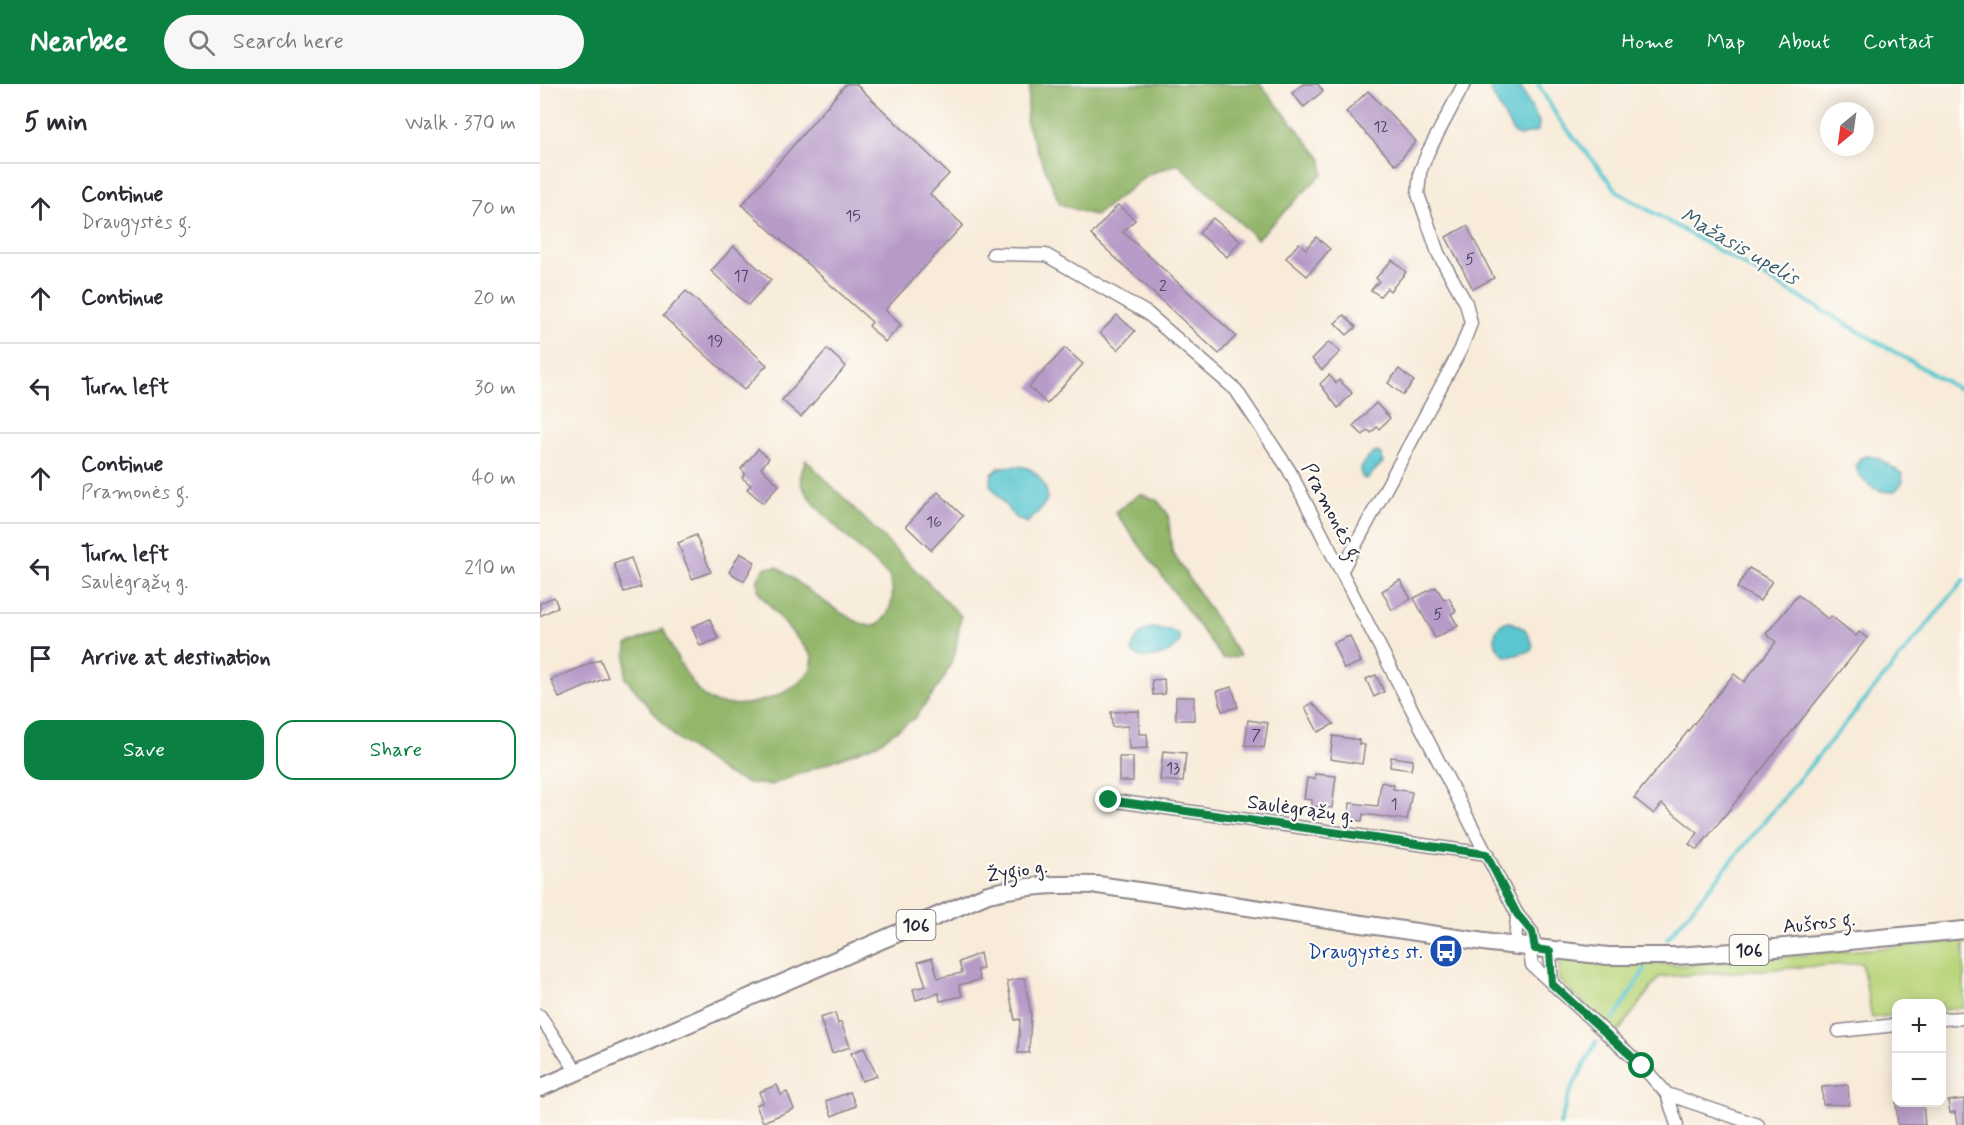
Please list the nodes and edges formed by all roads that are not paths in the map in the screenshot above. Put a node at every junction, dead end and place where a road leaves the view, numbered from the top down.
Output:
1 (1464, 84) edge
2 (993, 254) dead end
3 (1342, 570) junction
4 (1109, 800) dead end
5 (1486, 854) junction
6 (1517, 914) junction
7 (1964, 930) edge
8 (1532, 948) junction
9 (1552, 984) junction
10 (540, 1017) edge
11 (1964, 1017) edge
12 (1946, 1019) edge
13 (1892, 1025) edge
14 (1839, 1031) dead end
15 (577, 1072) junction
16 (540, 1088) edge
17 (1667, 1094) junction
18 (1677, 1125) edge
19 (1758, 1125) edge

1 - 3 street
2 - 3 street, Pramonės g.
3 - 5 street, Pramonės g.
4 - 5 street, Saulėgrąžų g.
5 - 6 street, Pramonės g.
6 - 8 street
6 - 8 street, Pramonės g.
7 - 8 main road, Aušros g. / 106
8 - 9 street
8 - 9 street, Pramonės g.
8 - 15 main road, Žygio g. / 106
9 - 17 street, Pramonės g.
10 - 15 street
11 - 12 street
13 - 14 street
15 - 16 main road, Žygio g. / 106
17 - 18 street
17 - 19 street

